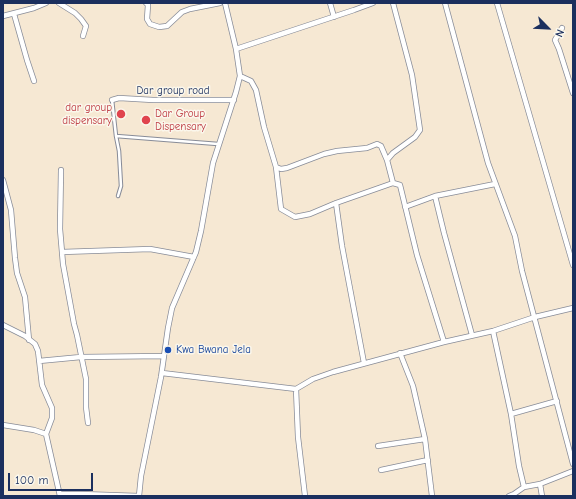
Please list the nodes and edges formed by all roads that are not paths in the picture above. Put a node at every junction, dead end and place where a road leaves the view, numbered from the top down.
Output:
1 (46, 3) edge
2 (59, 3) edge
3 (146, 3) edge
4 (220, 3) edge
5 (225, 3) edge
6 (330, 3) edge
7 (373, 3) edge
8 (393, 3) edge
9 (445, 3) edge
10 (497, 3) edge
11 (33, 6) edge
12 (14, 14) junction
13 (3, 16) edge
14 (334, 17) junction
15 (562, 28) dead end
16 (83, 36) dead end
17 (236, 49) junction
18 (240, 76) junction
19 (34, 81) dead end
20 (573, 93) edge
21 (112, 100) joint
22 (234, 100) junction
23 (116, 136) junction
24 (219, 144) junction
25 (387, 160) junction
26 (276, 167) junction
27 (61, 170) dead end
28 (3, 180) edge
29 (393, 183) junction
30 (495, 184) junction
31 (118, 196) dead end
32 (435, 196) junction
33 (336, 203) junction
34 (406, 207) junction
35 (62, 252) junction
36 (194, 257) junction
37 (573, 265) edge
38 (573, 308) edge
39 (535, 317) junction
40 (3, 325) edge
41 (493, 331) junction
42 (472, 335) junction
43 (29, 340) junction
44 (444, 342) junction
45 (400, 354) junction
46 (164, 356) junction
47 (81, 357) junction
48 (39, 360) junction
49 (364, 363) junction
50 (162, 373) junction
51 (296, 388) junction
52 (557, 401) junction
53 (510, 414) junction
54 (88, 423) dead end
55 (3, 425) edge
56 (46, 434) junction
57 (425, 439) junction
58 (378, 446) dead end
59 (428, 460) junction
60 (573, 464) edge
61 (381, 470) dead end
62 (573, 472) edge
63 (540, 484) junction
64 (524, 487) junction
65 (60, 495) edge
66 (138, 496) edge
67 (305, 496) edge
68 (432, 496) edge
69 (509, 496) edge
70 (542, 496) edge

1 - 11 street
2 - 16 street
3 - 4 street
5 - 17 street
6 - 14 street
7 - 14 street
8 - 25 street
9 - 30 street
10 - 37 street
11 - 12 street
12 - 13 street
12 - 19 street
14 - 17 street
15 - 20 street
17 - 18 street
18 - 22 street
18 - 26 street
21 - 22 street, Dar group road
21 - 23 lane
22 - 24 street
23 - 24 lane
23 - 31 lane
24 - 36 street
25 - 26 street
25 - 29 street
26 - 33 street
27 - 35 street
28 - 43 street
29 - 33 street
29 - 34 street
30 - 32 street
30 - 39 street
32 - 34 street
32 - 42 street
33 - 49 street
34 - 44 street
35 - 36 street
35 - 47 street
36 - 46 street
38 - 39 street
39 - 41 street
39 - 52 street
40 - 43 street
41 - 42 street
41 - 53 street
42 - 44 street
43 - 48 street
44 - 45 street
45 - 49 street
45 - 57 street
46 - 47 street
46 - 50 street
47 - 48 street
47 - 54 street
48 - 56 street
49 - 51 street
50 - 51 street
50 - 66 street
51 - 67 street
52 - 53 street
52 - 60 street
53 - 64 street
55 - 56 street
56 - 65 street
57 - 58 street
57 - 59 street
59 - 61 street
59 - 68 street
62 - 63 street
63 - 64 street
63 - 70 street
64 - 69 street
65 - 66 street

